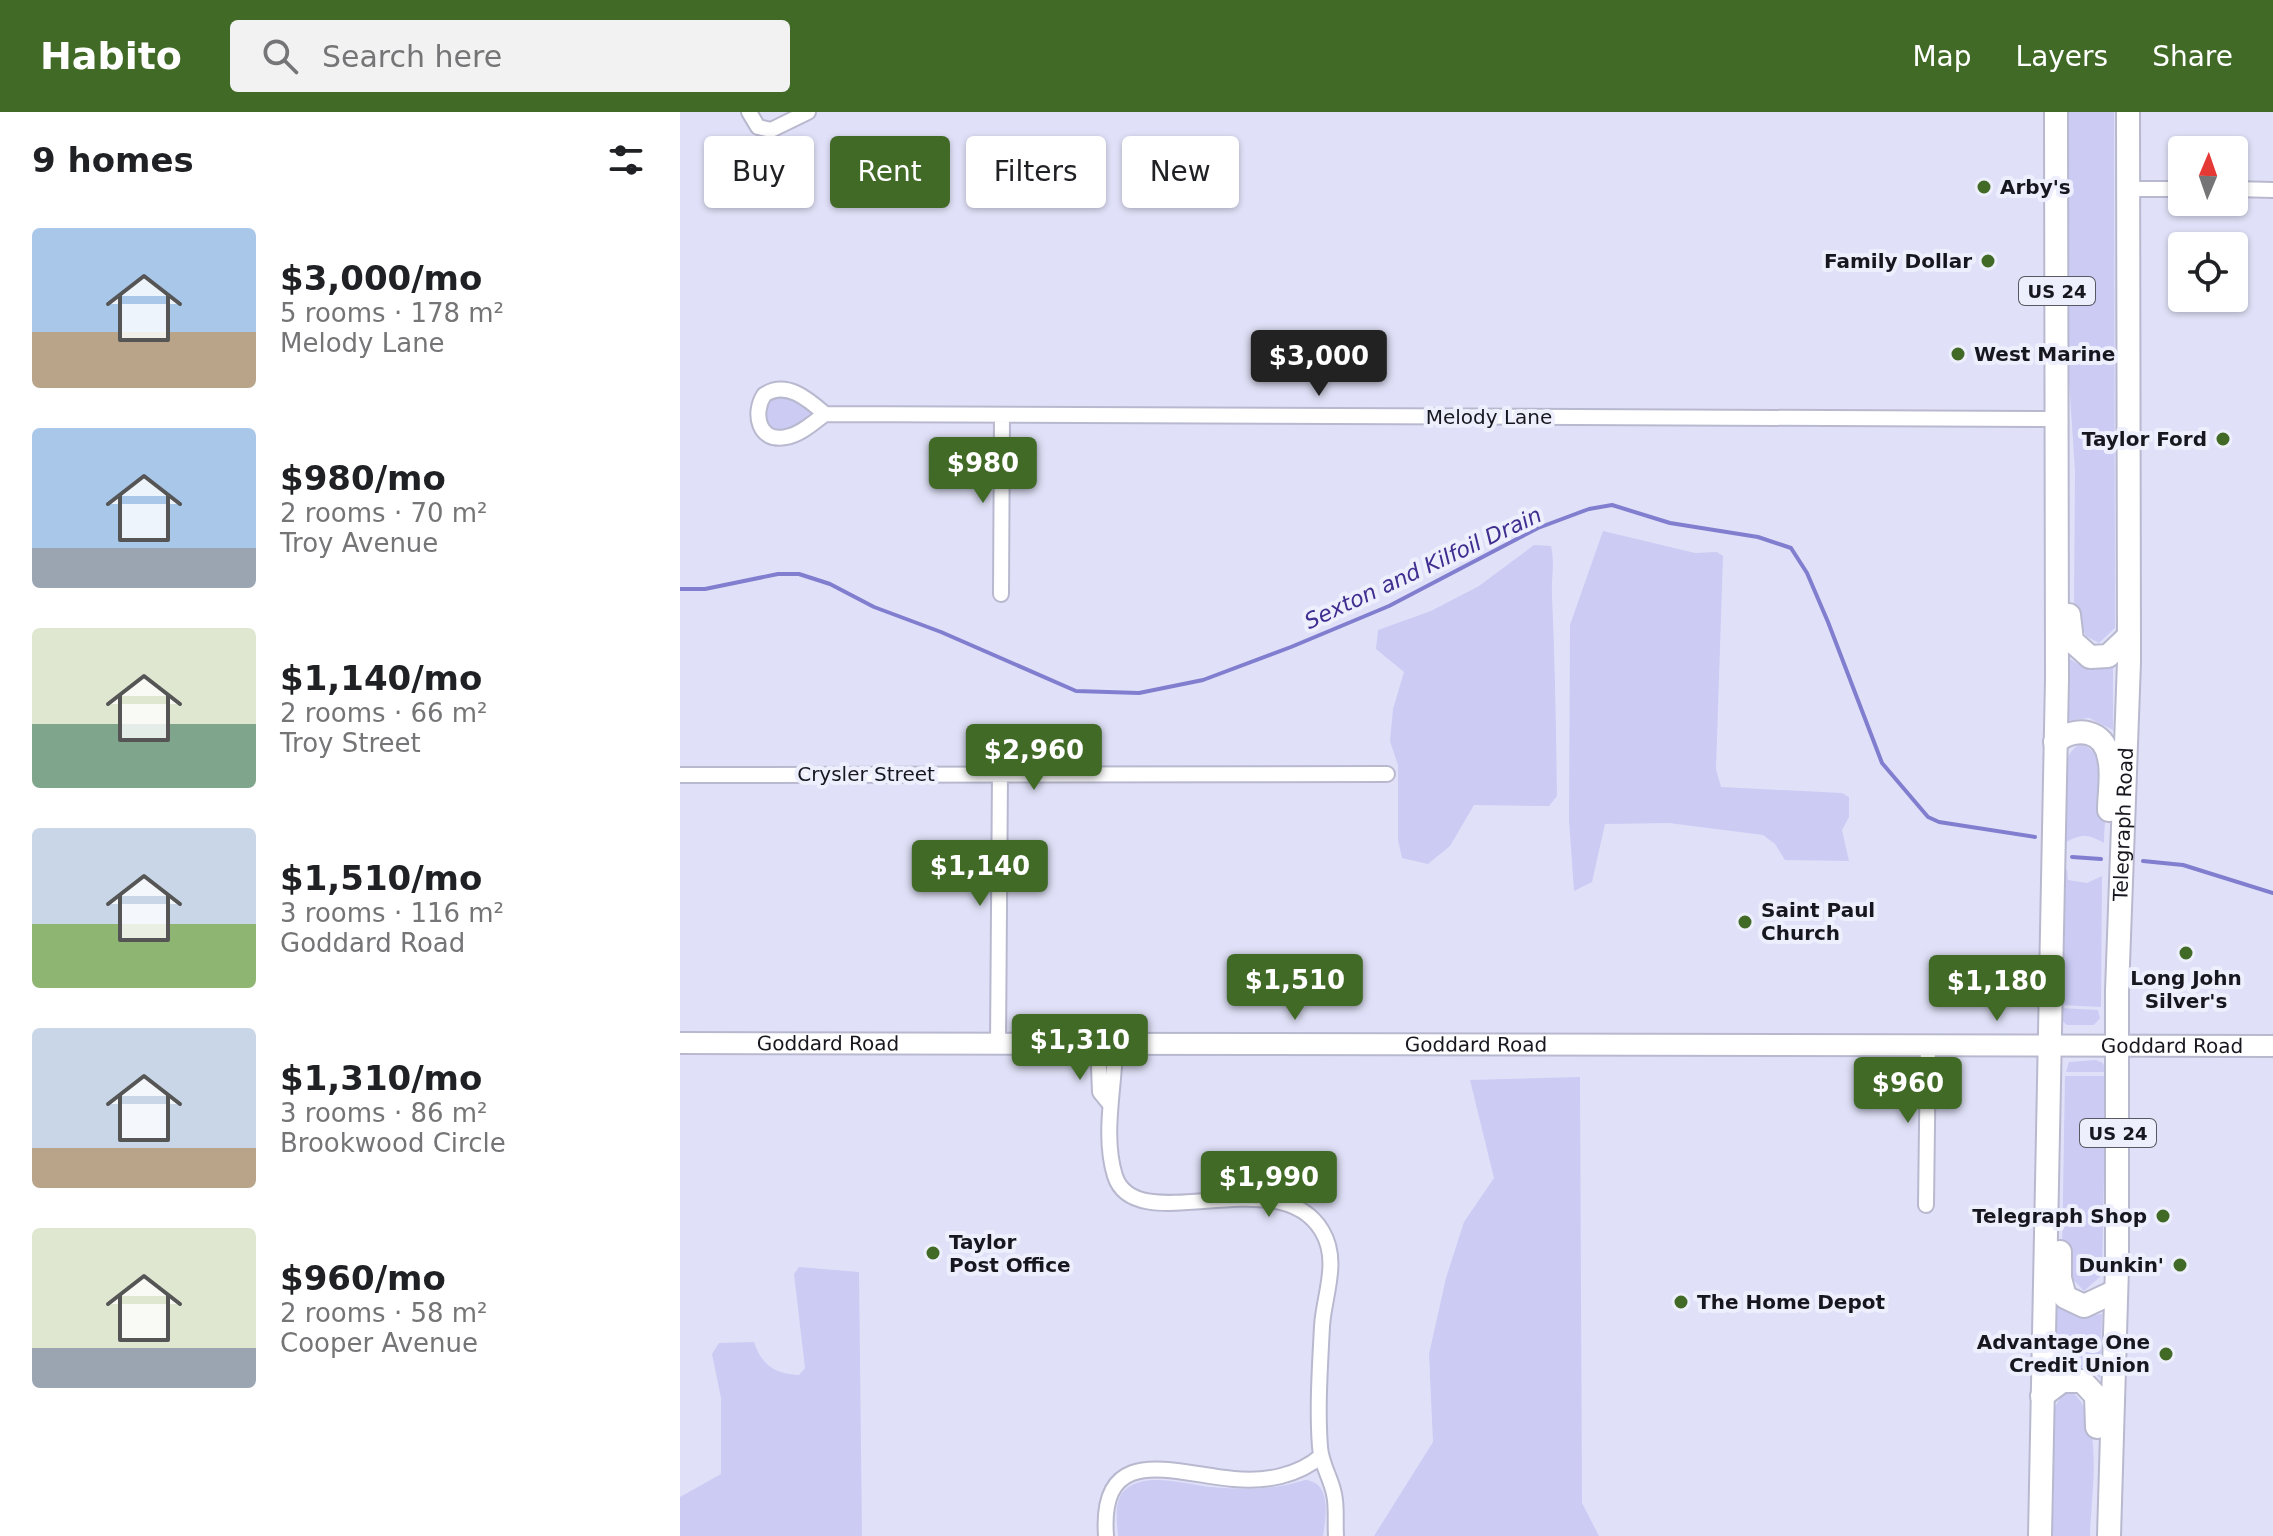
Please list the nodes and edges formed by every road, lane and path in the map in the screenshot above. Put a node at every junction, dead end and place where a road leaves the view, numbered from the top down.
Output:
1 (749, 112) edge
2 (808, 112) edge
3 (2056, 112) edge
4 (2128, 112) edge
5 (2128, 189) junction
6 (2168, 189) edge
7 (2248, 189) edge
8 (2273, 190) edge
9 (2057, 385) junction
10 (825, 414) junction
11 (1002, 416) junction
12 (2057, 419) junction
13 (1001, 594) dead end
14 (2129, 636) junction
15 (2055, 742) junction
16 (1000, 773) junction
17 (1387, 774) dead end
18 (680, 775) edge
19 (2117, 1003) junction
20 (680, 1043) edge
21 (998, 1044) junction
22 (1106, 1044) junction
23 (2118, 1044) junction
24 (1928, 1045) junction
25 (2049, 1046) junction
26 (2273, 1046) edge
27 (2049, 1086) junction
28 (1926, 1205) dead end
29 (2116, 1291) junction
30 (2042, 1396) junction
31 (1321, 1456) junction
32 (1106, 1536) edge
33 (1336, 1536) edge
34 (2040, 1536) edge
35 (2095, 1536) edge
36 (2109, 1536) edge

1 - 2 street
3 - 9 main road, US 24
4 - 5 main road, Telegraph Road / US 24
5 - 6 street
5 - 14 main road, Telegraph Road / US 24
7 - 8 street
9 - 12 main road, US 24
9 - 14 main road
10 - 10 street
10 - 11 street, Melody Lane
11 - 12 street, Melody Lane
11 - 13 street
12 - 15 main road, US 24
14 - 19 main road, Telegraph Road / US 24
15 - 19 main road
15 - 25 main road, US 24
16 - 17 street, Crysler Street
16 - 18 street, Crysler Street
16 - 21 street
19 - 23 main road, Telegraph Road / US 24
20 - 21 main road, Goddard Road
21 - 22 main road, Goddard Road
22 - 24 main road, Goddard Road
22 - 31 street
23 - 25 main road, Goddard Road
23 - 26 main road, Goddard Road
23 - 29 main road, Telegraph Road / US 24
24 - 25 main road, Goddard Road
24 - 28 street
25 - 27 main road, US 24
27 - 29 main road
27 - 30 main road, US 24
29 - 36 main road, Telegraph Road / US 24
30 - 34 main road, US 24
30 - 35 main road
31 - 32 street
31 - 33 street

